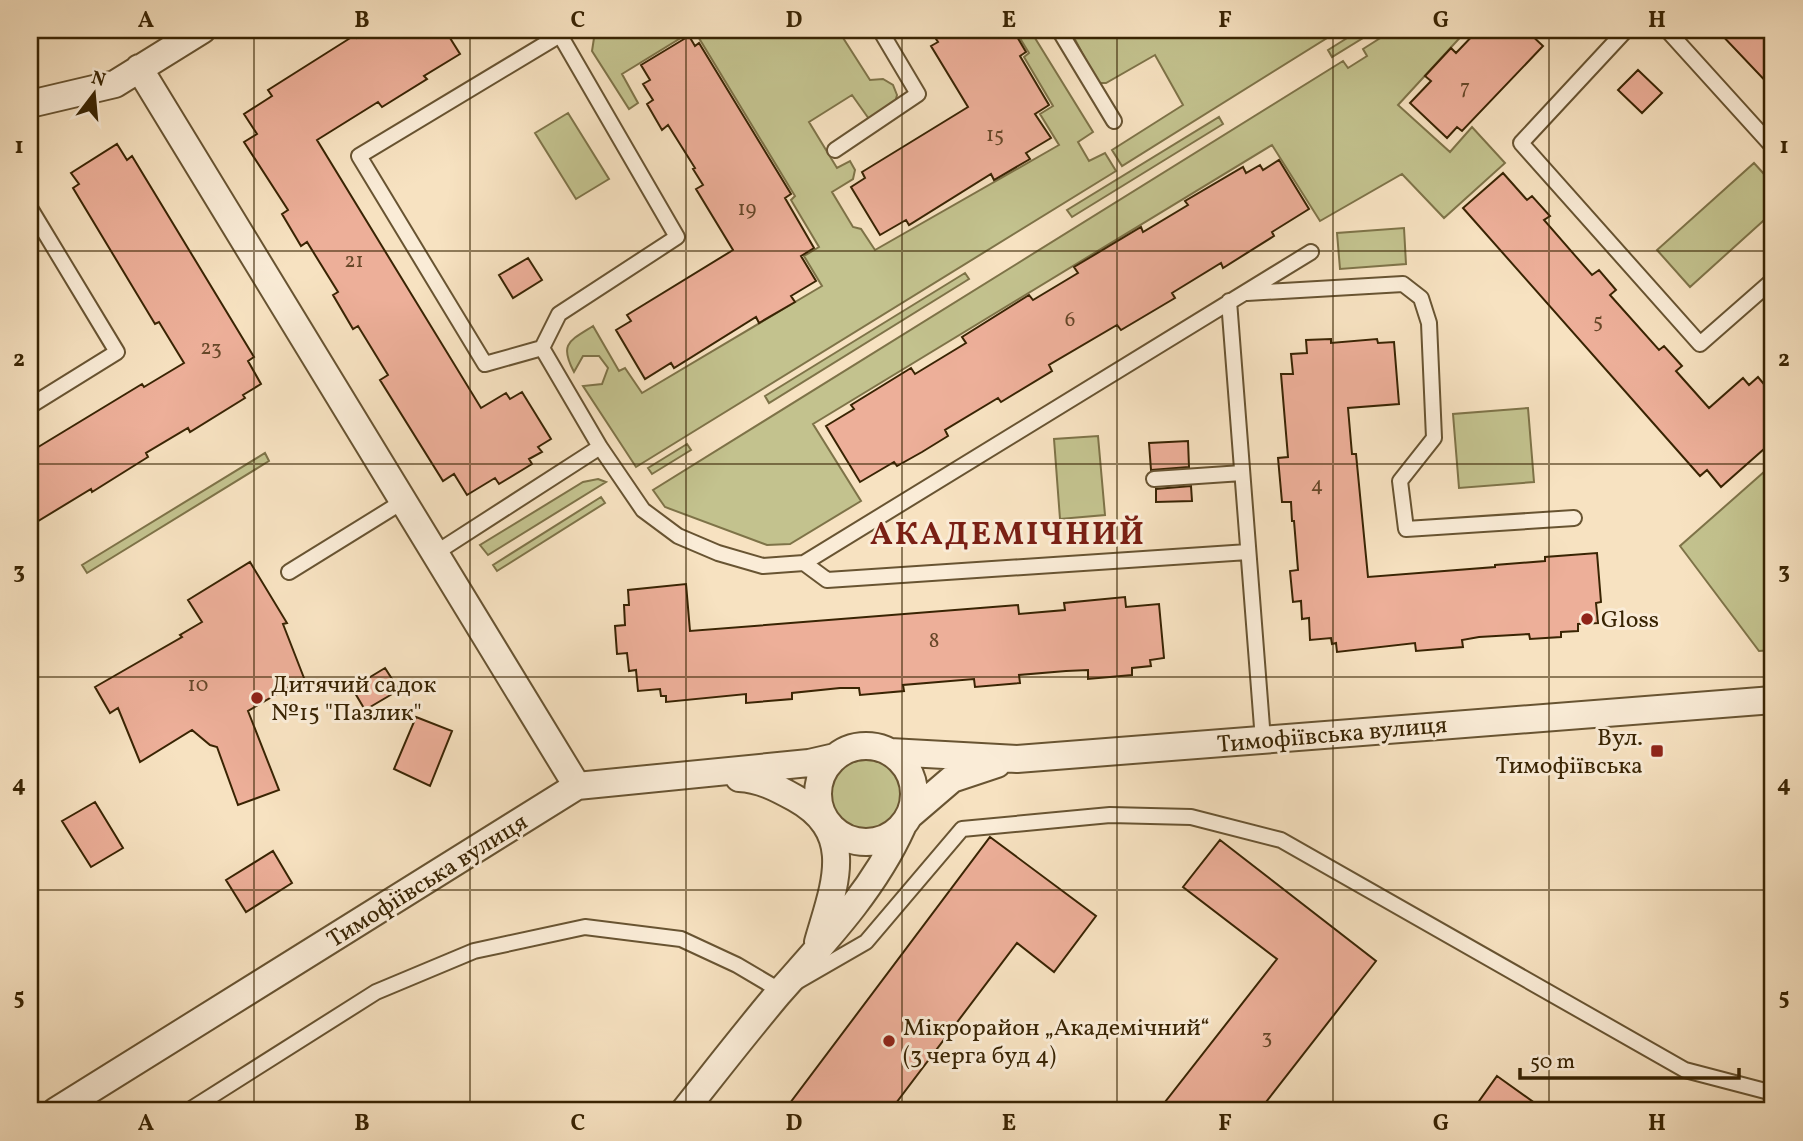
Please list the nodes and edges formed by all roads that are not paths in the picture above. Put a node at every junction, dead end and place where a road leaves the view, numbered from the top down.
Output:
1 (202, 30) edge
2 (880, 30) edge
3 (1059, 30) edge
4 (1626, 30) edge
5 (1667, 30) edge
6 (564, 32) edge
7 (139, 68) junction
8 (30, 104) edge
9 (1114, 121) dead end
10 (1773, 146) edge
11 (835, 150) dead end
12 (30, 210) edge
13 (1311, 252) dead end
14 (1773, 280) edge
15 (1242, 293) junction
16 (1229, 301) junction
17 (542, 348) junction
18 (30, 406) edge
19 (600, 447) junction
20 (1242, 472) junction
21 (1153, 479) dead end
22 (402, 502) junction
23 (1574, 518) dead end
24 (1248, 552) junction
25 (434, 554) junction
26 (804, 563) junction
27 (289, 572) dead end
28 (1773, 699) edge
29 (1263, 740) junction
30 (890, 752) junction
31 (835, 757) junction
32 (1017, 759) junction
33 (694, 776) junction
34 (577, 786) junction
35 (906, 821) junction
36 (827, 822) junction
37 (815, 953) junction
38 (781, 991) junction
39 (1773, 1093) edge
40 (56, 1111) edge
41 (188, 1111) edge
42 (684, 1111) edge

1 - 7 street
2 - 11 lane
3 - 9 lane
4 - 14 lane
5 - 10 lane
6 - 17 lane
6 - 17 lane
7 - 8 street
7 - 22 street
12 - 18 lane
13 - 15 lane
15 - 16 lane
15 - 23 lane
16 - 20 lane
16 - 26 lane
17 - 19 lane
19 - 25 lane
19 - 26 lane
20 - 21 lane
20 - 24 lane
22 - 25 street
22 - 27 lane
24 - 26 lane
24 - 29 lane
25 - 34 street
28 - 29 street, Тимофіївська вулиця
29 - 32 street, Тимофіївська вулиця
30 - 31 street
30 - 32 street, Тимофіївська вулиця
30 - 35 street
31 - 33 street, Тимофіївська вулиця
31 - 36 street
32 - 35 street
33 - 34 street, Тимофіївська вулиця
33 - 36 street
34 - 40 street, Тимофіївська вулиця
35 - 36 street
35 - 37 street
36 - 37 street
37 - 38 street
38 - 39 lane
38 - 41 lane
38 - 42 street

